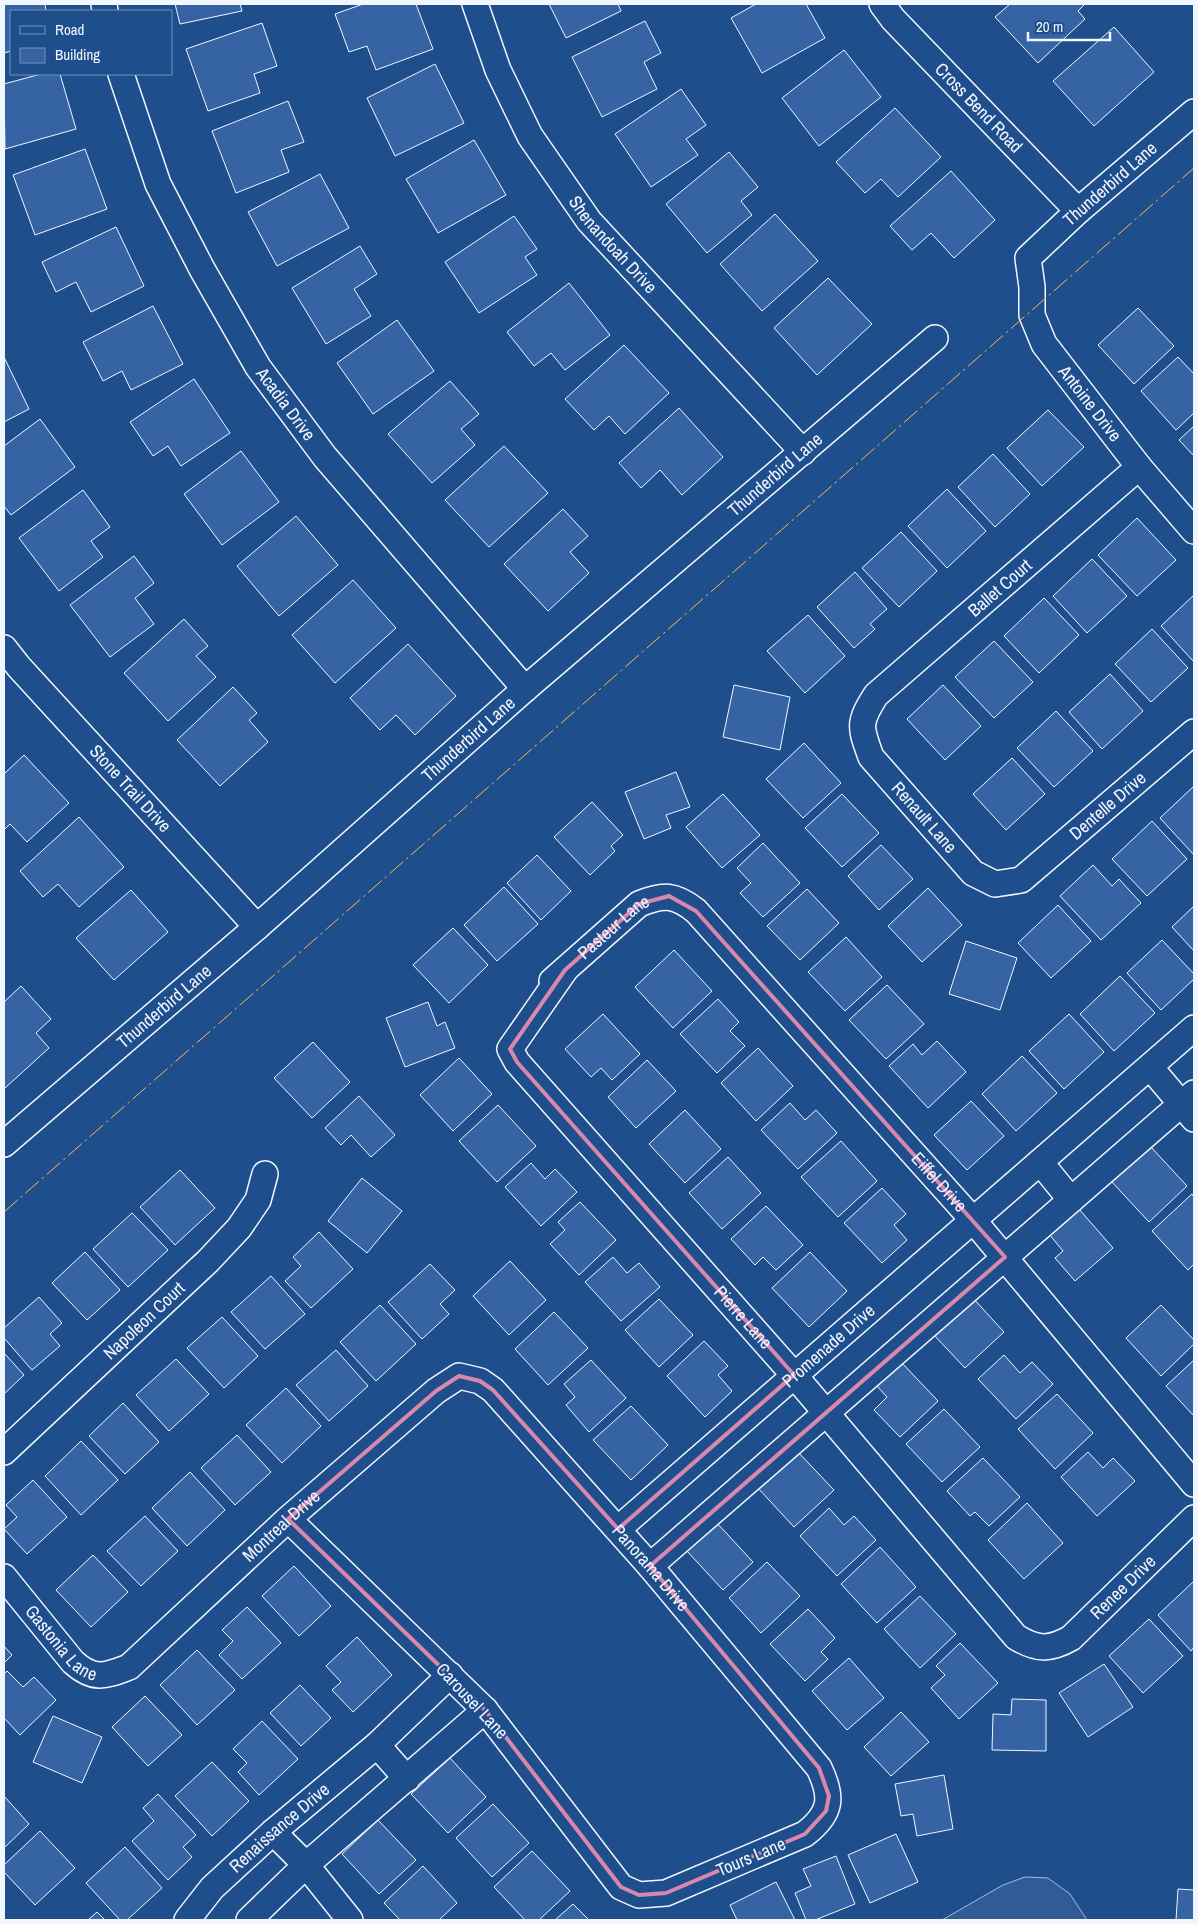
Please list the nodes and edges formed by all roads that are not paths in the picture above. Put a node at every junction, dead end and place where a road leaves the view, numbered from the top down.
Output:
1 (475, 4) edge
2 (882, 4) edge
3 (121, 75) edge
4 (1194, 112) edge
5 (1078, 211) junction
6 (1028, 258) joint
7 (935, 338) dead end
8 (803, 452) junction
9 (1139, 467) junction
10 (1194, 531) edge
11 (4, 648) edge
12 (525, 689) junction
13 (864, 713) joint
14 (1194, 732) edge
15 (1021, 880) joint
16 (669, 896) joint
17 (257, 927) junction
18 (564, 970) joint
19 (1194, 1028) edge
20 (1150, 1067) junction
21 (1190, 1105) edge
22 (4, 1144) edge
23 (1040, 1162) junction
24 (265, 1174) dead end
25 (1071, 1200) junction
26 (973, 1220) junction
27 (1005, 1257) junction
28 (794, 1375) junction
29 (459, 1376) joint
30 (826, 1412) junction
31 (4, 1452) edge
32 (1194, 1484) edge
33 (1194, 1518) edge
34 (288, 1519) junction
35 (618, 1529) junction
36 (650, 1566) junction
37 (4, 1577) edge
38 (1046, 1648) joint
39 (106, 1675) joint
40 (450, 1675) junction
41 (485, 1710) junction
42 (376, 1745) junction
43 (407, 1779) junction
44 (826, 1782) joint
45 (273, 1832) junction
46 (306, 1865) junction
47 (639, 1895) joint
48 (191, 1919) edge
49 (249, 1920) edge
50 (350, 1920) edge

1 - 8 street, Shenandoah Drive
2 - 5 street, Cross Bend Road
3 - 12 street, Acadia Drive
4 - 5 street, Thunderbird Lane
5 - 6 street, Thunderbird Lane
6 - 9 street, Antoine Drive
7 - 8 street, Thunderbird Lane
8 - 12 street, Thunderbird Lane
9 - 10 street, Antoine Drive
9 - 13 street, Ballet Court
11 - 17 street, Stone Trail Drive
12 - 17 street, Thunderbird Lane
13 - 15 street, Renault Lane
14 - 15 street, Dentelle Drive
16 - 18 street, Pasteur Lane
16 - 26 street, Eiffel Drive
17 - 22 street, Thunderbird Lane
18 - 28 street, Pierre Lane
19 - 20 street, Promenade Drive
20 - 21 street
20 - 23 street, Promenade Drive
21 - 25 street
23 - 25 street
23 - 26 street, Promenade Drive
24 - 31 street, Napoleon Court
25 - 27 street
26 - 27 street, Eiffel Drive
26 - 28 street, Promenade Drive
27 - 30 street
27 - 32 street, Eiffel Drive
28 - 30 street, Pierre Lane
28 - 35 street, Promenade Drive
29 - 34 street, Montreal Drive
29 - 35 street, Panorama Drive
30 - 36 street
30 - 38 street, Pierre Lane
33 - 38 street, Renee Drive
34 - 39 street, Montreal Drive
34 - 40 street, Carousel Lane
35 - 36 street, Panorama Drive
36 - 44 street, Panorama Drive
37 - 39 street, Gastonia Lane
40 - 41 street, Carousel Lane
40 - 42 street, Renaissance Drive
41 - 43 street
41 - 47 street, Carousel Lane
42 - 43 street
42 - 45 street, Renaissance Drive
43 - 46 street
44 - 47 street, Tours Lane
45 - 46 street
45 - 48 street, Renaissance Drive
46 - 49 street
46 - 50 street

